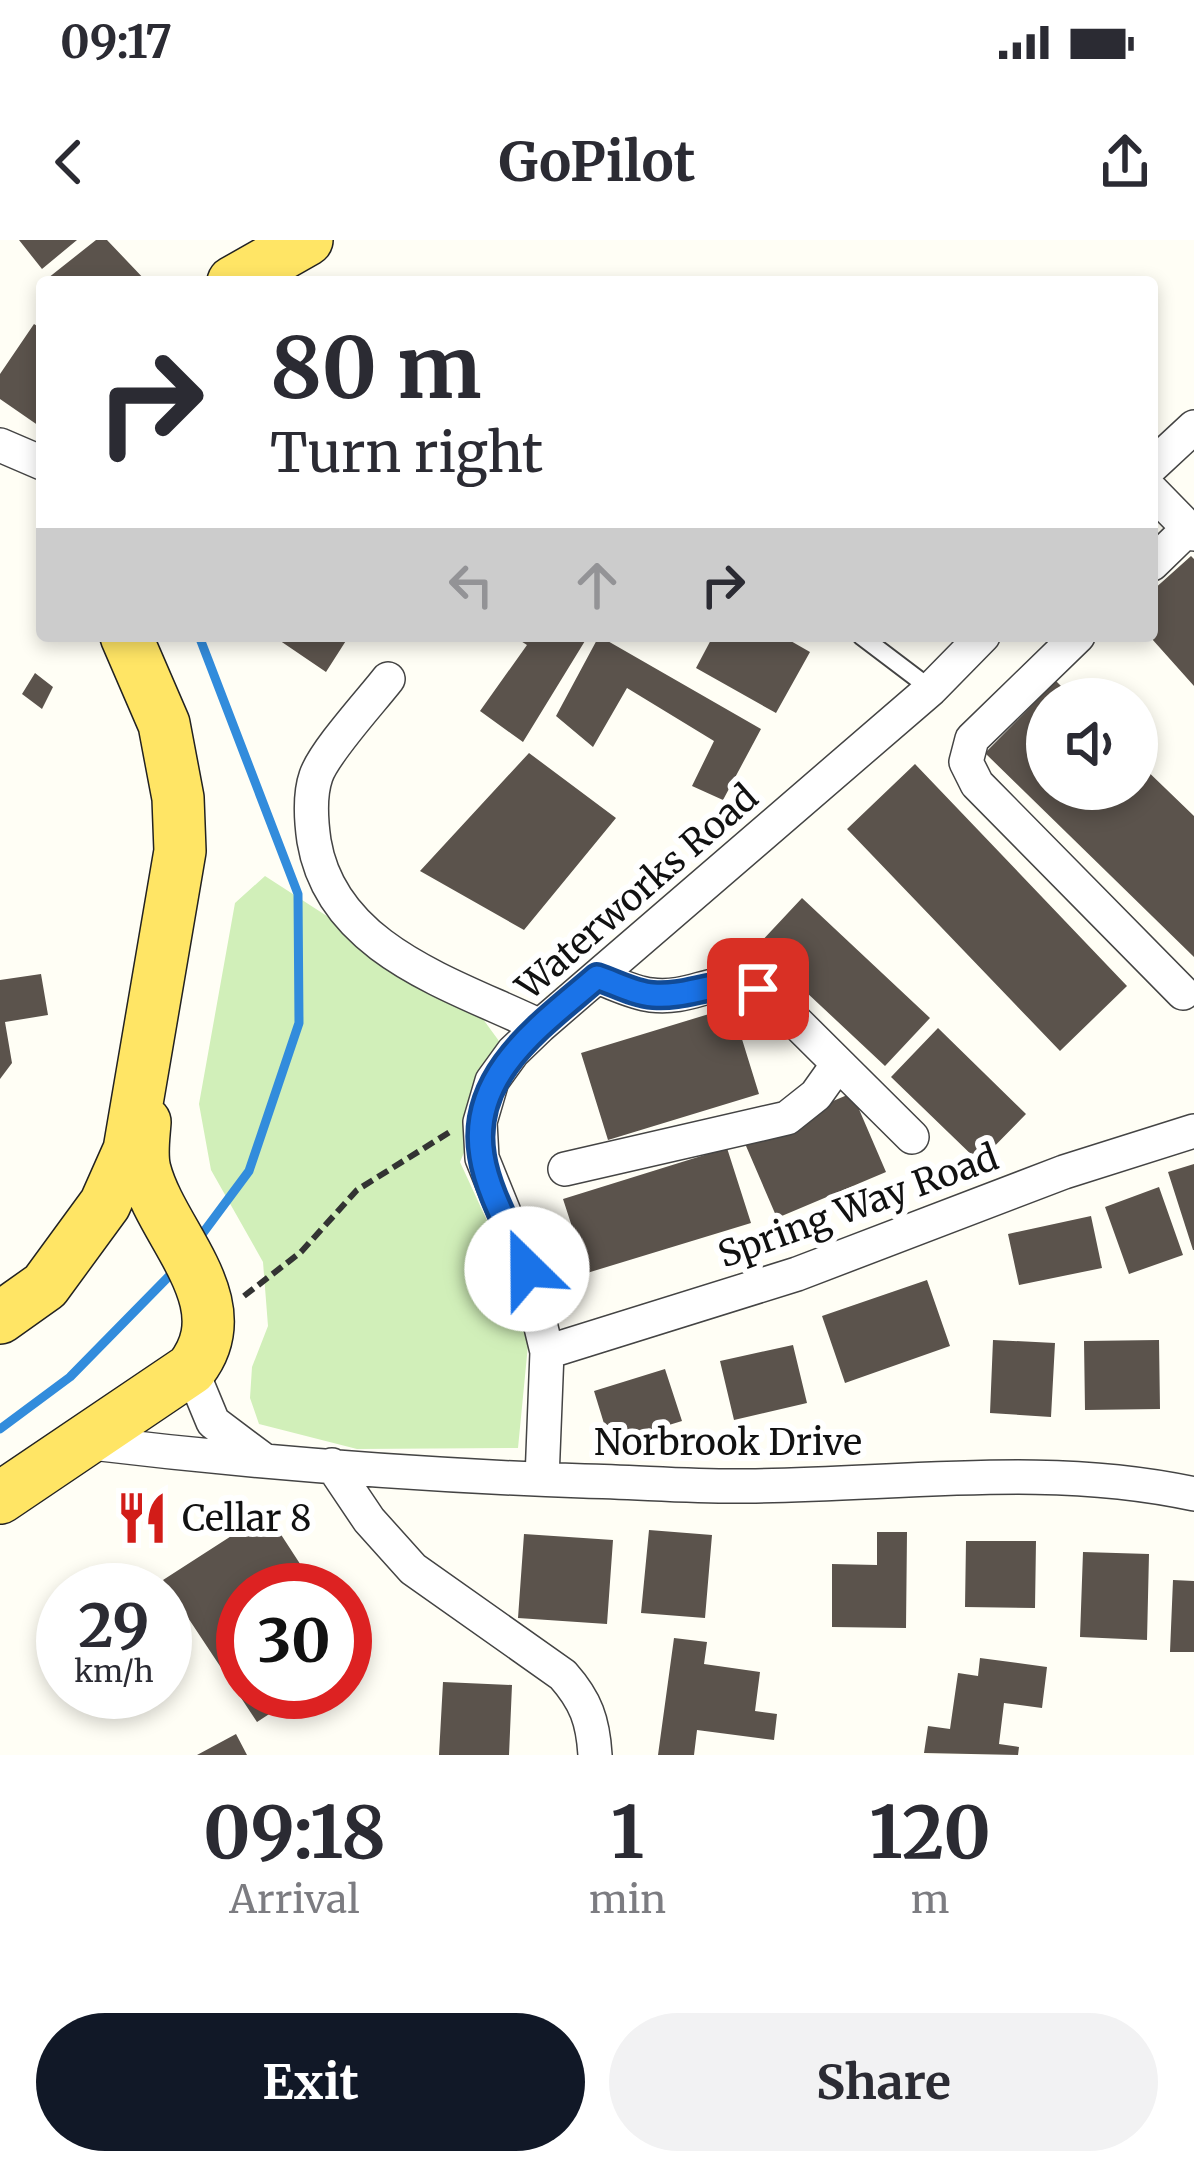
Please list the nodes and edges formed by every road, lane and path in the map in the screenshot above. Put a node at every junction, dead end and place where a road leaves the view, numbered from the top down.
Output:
1 (307, 240) edge
2 (243, 276) edge
3 (1194, 427) edge
4 (0, 445) edge
5 (36, 460) edge
6 (1158, 460) edge
7 (1158, 497) edge
8 (1191, 531) edge
9 (1158, 559) edge
10 (129, 642) edge
11 (870, 642) edge
12 (977, 642) edge
13 (1072, 642) edge
14 (388, 679) dead end
15 (931, 689) junction
16 (597, 977) junction
17 (1183, 993) dead end
18 (540, 1026) junction
19 (145, 1061) junction
20 (838, 1064) junction
21 (480, 1122) junction
22 (1194, 1131) edge
23 (912, 1137) dead end
24 (565, 1169) dead end
25 (186, 1260) junction
26 (45, 1286) junction
27 (0, 1318) edge
28 (547, 1352) junction
29 (191, 1369) junction
30 (83, 1442) junction
31 (261, 1458) junction
32 (332, 1465) junction
33 (542, 1479) junction
34 (1194, 1494) edge
35 (0, 1498) edge
36 (595, 1755) edge

1 - 2 main road
3 - 6 street
4 - 5 street
7 - 8 street
8 - 9 street
10 - 19 main road
11 - 15 lane
12 - 15 street, Waterworks Road
13 - 17 street
14 - 18 street
15 - 16 street, Waterworks Road
16 - 18 street, Waterworks Road
16 - 20 street
18 - 21 street, Waterworks Road
19 - 25 main road
19 - 26 main road
20 - 23 street
20 - 24 street
21 - 25 path
21 - 28 street
22 - 28 street, Spring Way Road
25 - 26 main road
25 - 29 main road
26 - 27 main road
28 - 33 street
29 - 30 main road
29 - 31 street
30 - 31 street, Norbrook Drive
30 - 35 main road
31 - 32 street, Norbrook Drive
32 - 33 street, Norbrook Drive
32 - 36 street
33 - 34 street, Norbrook Drive

